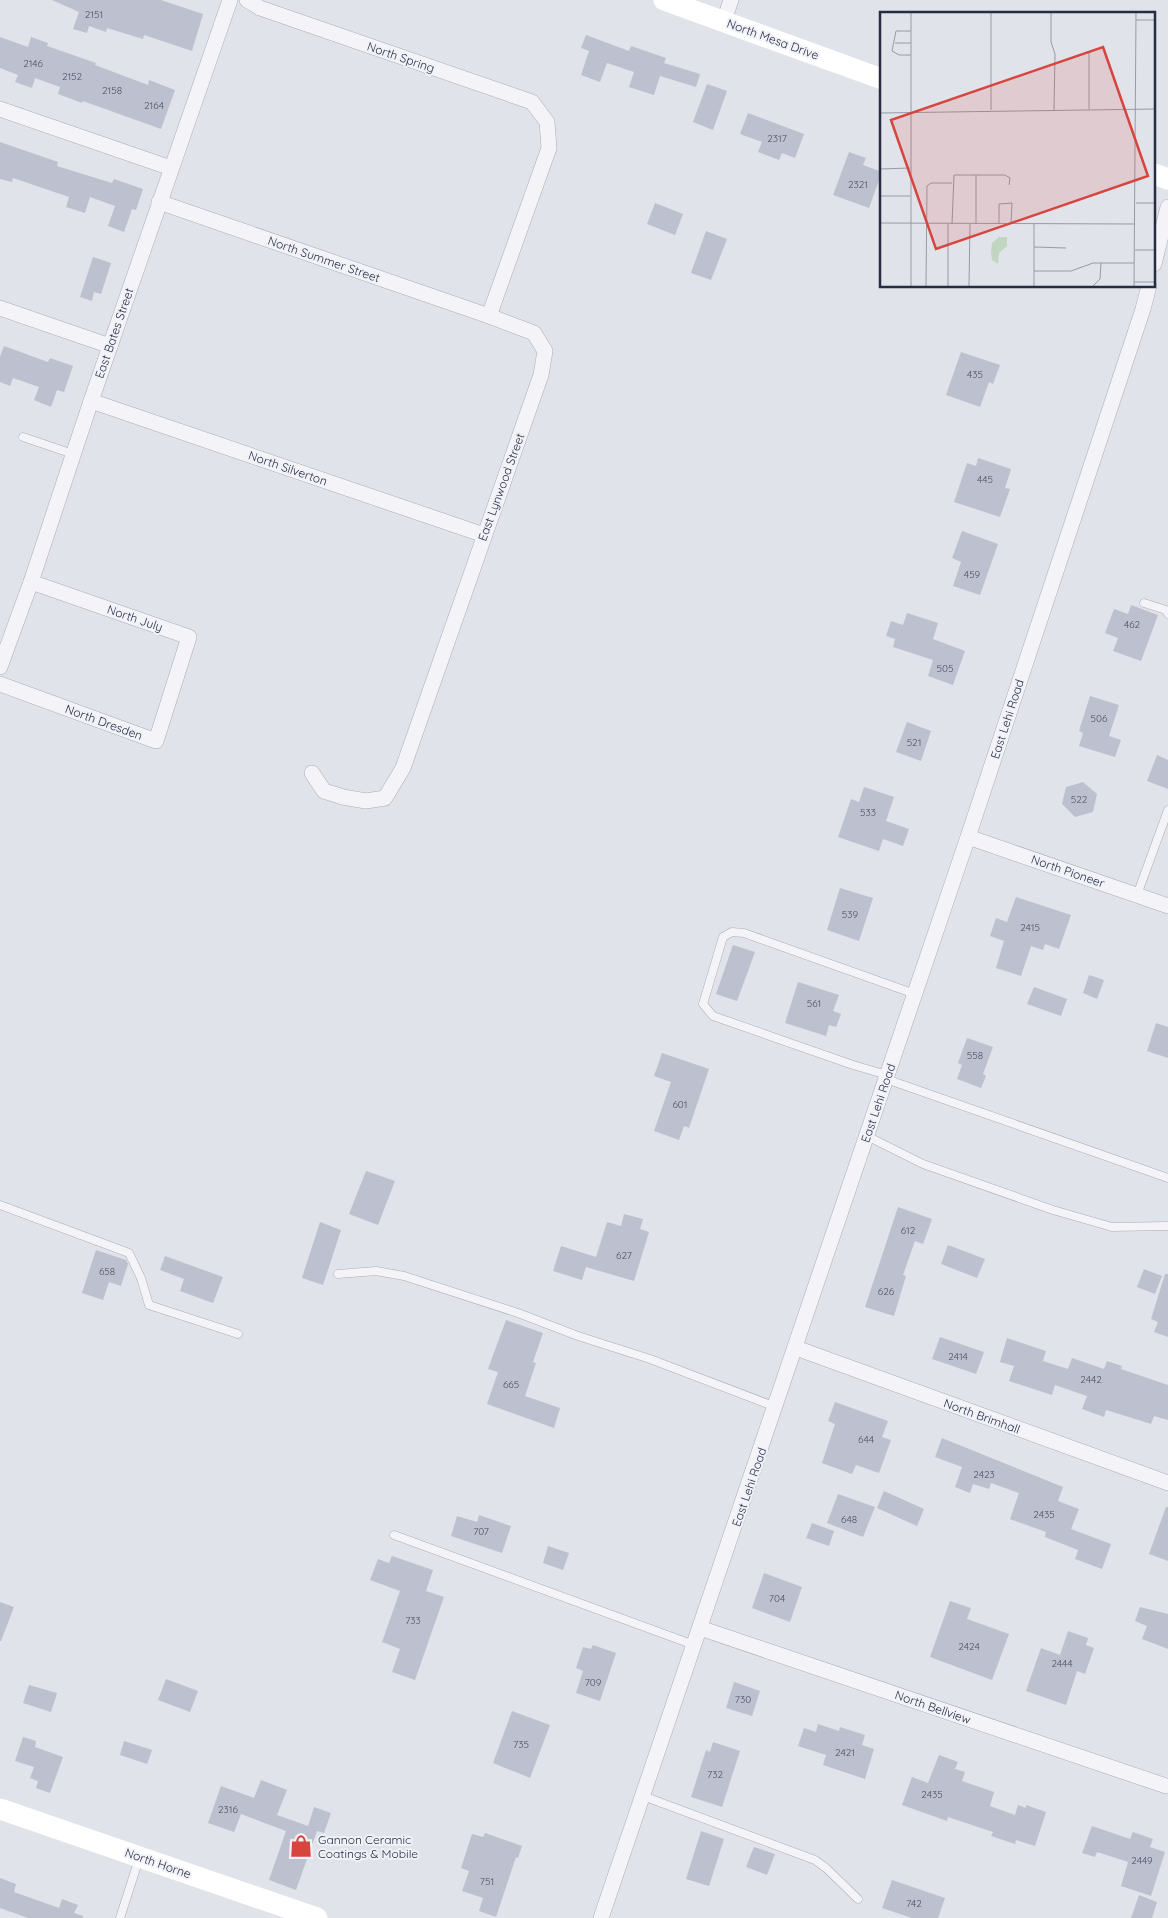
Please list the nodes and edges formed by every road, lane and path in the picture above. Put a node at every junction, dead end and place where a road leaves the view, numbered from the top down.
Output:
1 (230, 0) edge
2 (247, 0) edge
3 (664, 0) edge
4 (731, 0) edge
5 (724, 21) junction
6 (880, 78) edge
7 (0, 109) edge
8 (171, 168) junction
9 (1156, 175) edge
10 (1168, 179) edge
11 (159, 202) junction
12 (1168, 208) edge
13 (1156, 256) edge
14 (1148, 288) edge
15 (0, 308) edge
16 (489, 316) junction
17 (110, 346) junction
18 (91, 401) junction
19 (23, 437) dead end
20 (74, 454) junction
21 (484, 535) junction
22 (31, 582) junction
23 (1144, 603) dead end
24 (1168, 614) edge
25 (0, 667) edge
26 (0, 684) edge
27 (173, 688) joint
28 (312, 773) dead end
29 (1168, 810) edge
30 (968, 837) junction
31 (1137, 895) junction
32 (1168, 906) edge
33 (915, 994) junction
34 (887, 1077) junction
35 (867, 1136) junction
36 (1168, 1178) edge
37 (0, 1205) edge
38 (1167, 1226) edge
39 (338, 1274) dead end
40 (238, 1334) dead end
41 (796, 1348) junction
42 (776, 1407) junction
43 (1168, 1483) edge
44 (394, 1535) dead end
45 (700, 1628) junction
46 (694, 1645) junction
47 (1166, 1786) dead end
48 (643, 1796) junction
49 (0, 1809) edge
50 (140, 1857) junction
51 (858, 1898) dead end
52 (120, 1918) edge
53 (317, 1918) edge
54 (601, 1918) edge

1 - 8 street, East Bates Street
2 - 16 street, North Spring
3 - 5 street, North Mesa Drive
4 - 5 street
5 - 6 street, North Mesa Drive
7 - 8 street
8 - 11 street, East Bates Street
9 - 10 street
11 - 16 street, North Summer Street
11 - 17 street, East Bates Street
12 - 13 street
14 - 30 street, East Lehi Road
15 - 17 street
16 - 21 street, East Lynwood Street
17 - 18 street, East Bates Street
18 - 20 street, East Bates Street
18 - 21 street, North Silverton
19 - 20 lane
20 - 22 street, East Bates Street
21 - 28 street, East Lynwood Street
22 - 25 street, East Bates Street
22 - 27 street, North July
23 - 24 lane
26 - 27 street, North Dresden
29 - 31 lane
30 - 31 street, North Pioneer
30 - 33 street, East Lehi Road
31 - 32 street, North Pioneer
33 - 34 street, East Lehi Road
33 - 34 lane
34 - 35 street, East Lehi Road
34 - 36 lane
35 - 38 lane
35 - 41 street, East Lehi Road
37 - 40 lane
39 - 42 lane
41 - 42 street, East Lehi Road
41 - 43 street, North Brimhall
42 - 45 street, East Lehi Road
44 - 46 lane
45 - 46 street, East Lehi Road
45 - 47 street, North Bellview
46 - 48 street, East Lehi Road
48 - 51 lane
48 - 54 street, East Lehi Road
49 - 50 street, North Horne
50 - 52 lane
50 - 53 street, North Horne

